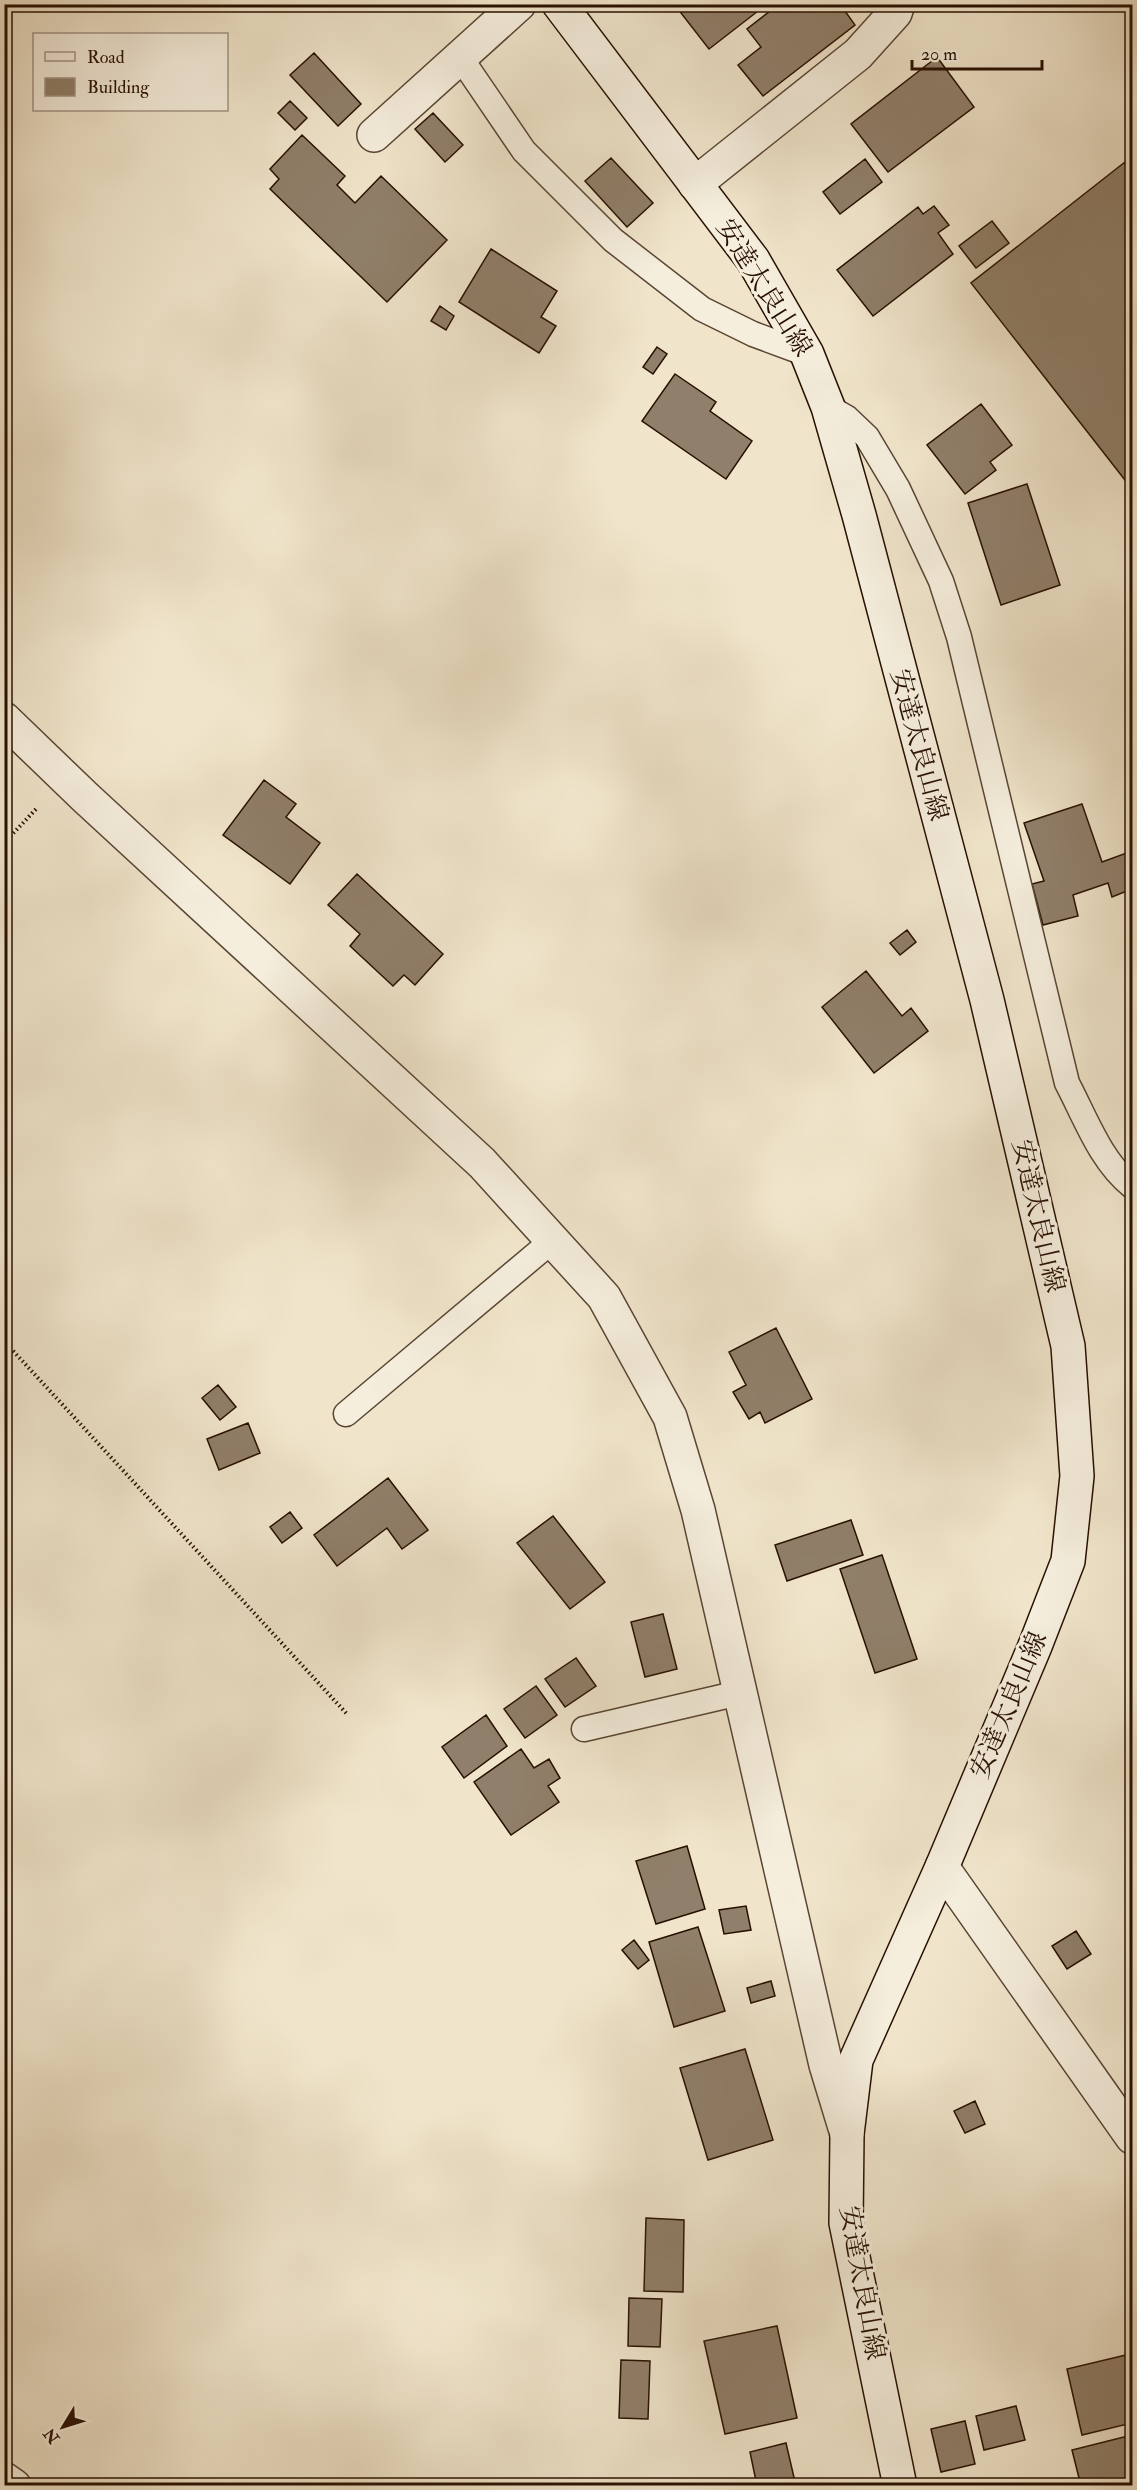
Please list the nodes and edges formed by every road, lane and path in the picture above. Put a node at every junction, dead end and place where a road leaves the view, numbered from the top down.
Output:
1 (519, 4) edge
2 (559, 4) edge
3 (898, 4) edge
4 (460, 57) junction
5 (374, 135) dead end
6 (695, 184) junction
7 (807, 354) junction
8 (828, 407) junction
9 (4, 719) edge
10 (66, 778) junction
11 (4, 843) edge
12 (1132, 1186) edge
13 (553, 1240) junction
14 (4, 1341) edge
15 (346, 1414) dead end
16 (739, 1693) junction
17 (347, 1714) dead end
18 (584, 1729) dead end
19 (942, 1867) junction
20 (847, 2134) junction
21 (1132, 2138) edge
22 (4, 2479) edge
23 (14, 2486) edge
24 (900, 2486) edge

1 - 4 main road
2 - 6 main road, 安達太良山線
3 - 6 main road
4 - 5 main road
4 - 7 lane
6 - 7 main road, 安達太良山線
7 - 8 main road, 安達太良山線
8 - 12 lane
8 - 19 main road, 安達太良山線
9 - 10 main road
10 - 11 path
10 - 13 main road
13 - 15 lane
13 - 16 main road
14 - 17 path
16 - 18 lane
16 - 20 main road
19 - 20 main road, 安達太良山線
19 - 21 main road
20 - 24 main road, 安達太良山線
22 - 23 main road

